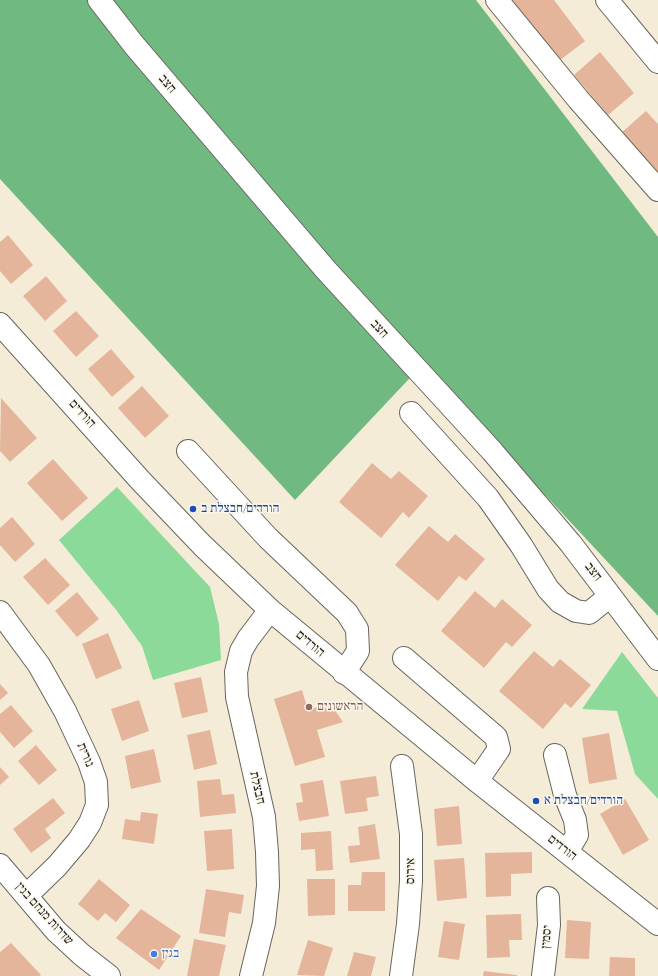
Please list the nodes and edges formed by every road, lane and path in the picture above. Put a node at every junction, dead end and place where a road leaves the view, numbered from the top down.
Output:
1 (99, 0) edge
2 (497, 0) edge
3 (607, 0) edge
4 (658, 62) edge
5 (658, 190) edge
6 (0, 324) edge
7 (411, 413) dead end
8 (188, 451) dead end
9 (610, 596) junction
10 (270, 610) junction
11 (0, 612) edge
12 (404, 658) dead end
13 (658, 659) edge
14 (344, 673) junction
15 (555, 755) dead end
16 (402, 766) dead end
17 (477, 781) junction
18 (567, 852) junction
19 (0, 865) edge
20 (27, 895) junction
21 (548, 898) dead end
22 (658, 924) edge
23 (109, 976) edge
24 (251, 976) edge
25 (401, 976) edge
26 (543, 976) edge

1 - 9 street, חצב
2 - 5 street
3 - 4 street
6 - 10 street, הורדים
7 - 9 street
8 - 14 street
9 - 13 street, חצב
10 - 14 street, הורדים
10 - 24 street, חבצלת
11 - 20 street, נורית
12 - 17 street
14 - 17 street, הורדים
15 - 18 street
16 - 25 street, אירוס
17 - 18 street, הורדים
18 - 22 street, הורדים
19 - 20 street, שדרות מנחם בגין
20 - 23 street, שדרות מנחם בגין
21 - 26 street, יסמין

